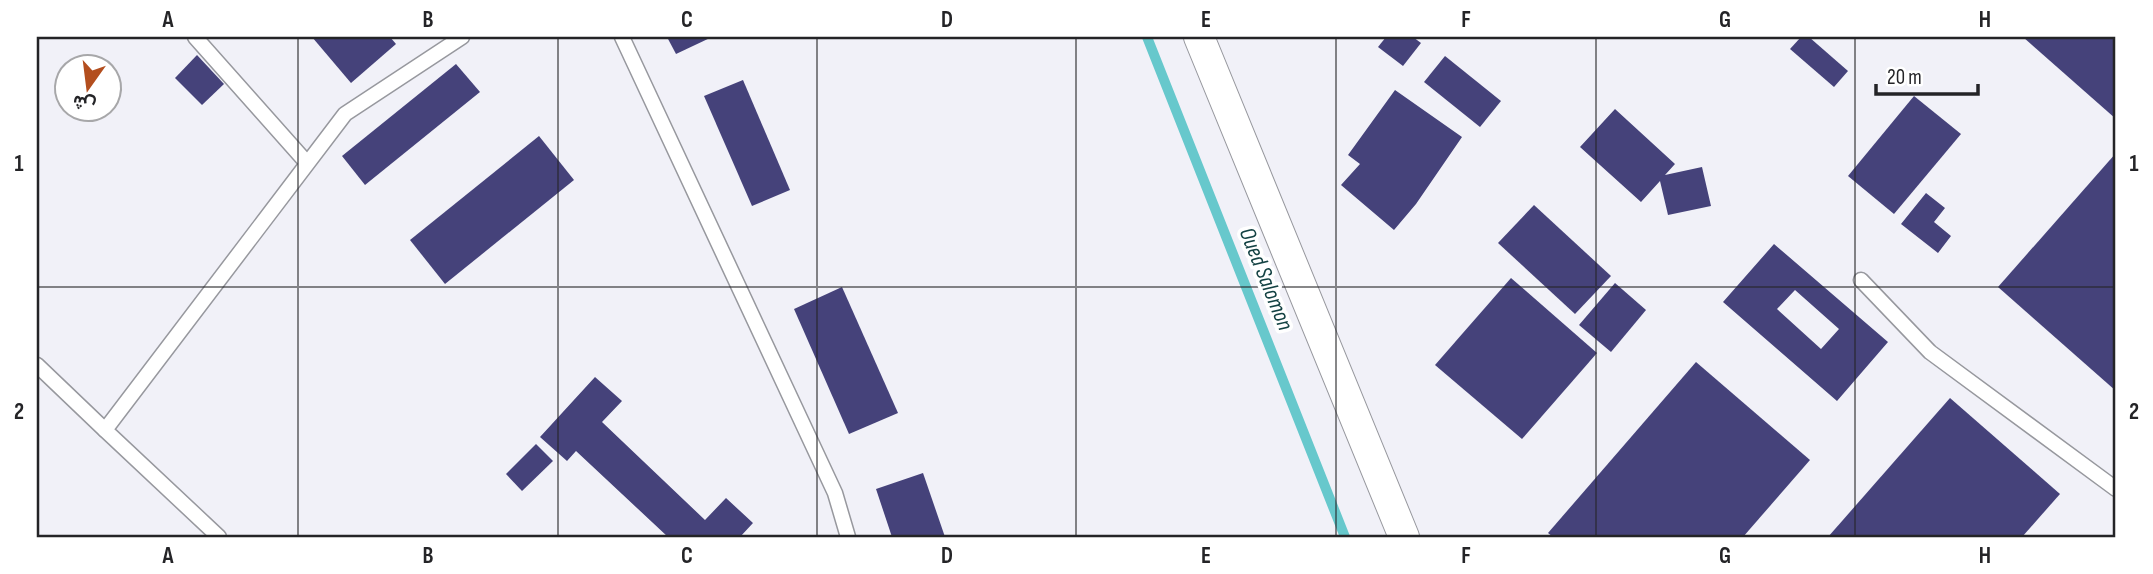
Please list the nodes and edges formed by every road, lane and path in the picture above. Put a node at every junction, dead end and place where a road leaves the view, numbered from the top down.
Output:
1 (195, 37) edge
2 (462, 37) edge
3 (622, 37) edge
4 (1199, 37) edge
5 (307, 163) junction
6 (1861, 280) dead end
7 (37, 365) edge
8 (105, 430) junction
9 (2116, 489) edge
10 (219, 537) edge
11 (848, 537) edge
12 (1404, 537) edge

1 - 5 lane
2 - 5 lane
3 - 11 lane
4 - 12 street
5 - 8 lane
6 - 9 lane
7 - 8 lane
8 - 10 lane

